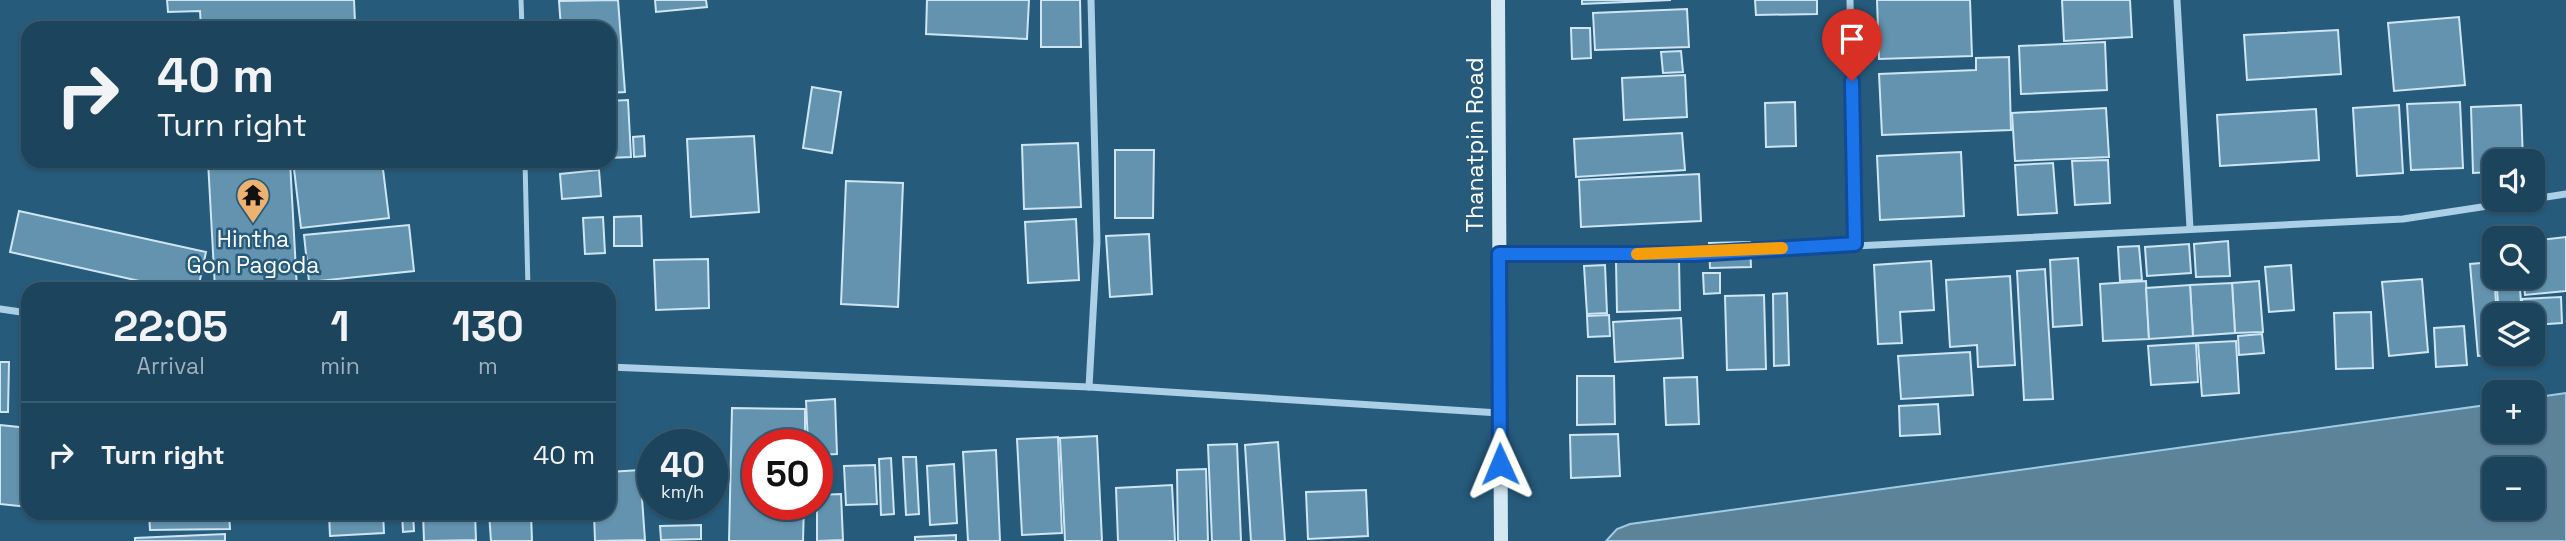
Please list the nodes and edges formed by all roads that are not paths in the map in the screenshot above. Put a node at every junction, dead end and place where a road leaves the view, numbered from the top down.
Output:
1 (521, 0) edge
2 (1091, 0) edge
3 (1498, 0) edge
4 (1850, 0) edge
5 (2177, 0) edge
6 (522, 21) edge
7 (525, 168) edge
8 (2566, 194) edge
9 (2190, 228) junction
10 (1855, 244) junction
11 (1499, 254) junction
12 (528, 282) edge
13 (0, 309) edge
14 (21, 312) edge
15 (616, 367) edge
16 (1089, 387) junction
17 (1499, 413) junction
18 (1501, 541) edge

1 - 6 lane
2 - 16 street
3 - 11 main road, Thanatpin Road
4 - 10 street
5 - 9 street
7 - 12 lane
8 - 9 street
9 - 10 street
10 - 11 street
11 - 17 main road, Thanatpin Road
13 - 14 street
15 - 16 street
16 - 17 street
17 - 18 main road, Thanatpin Road

